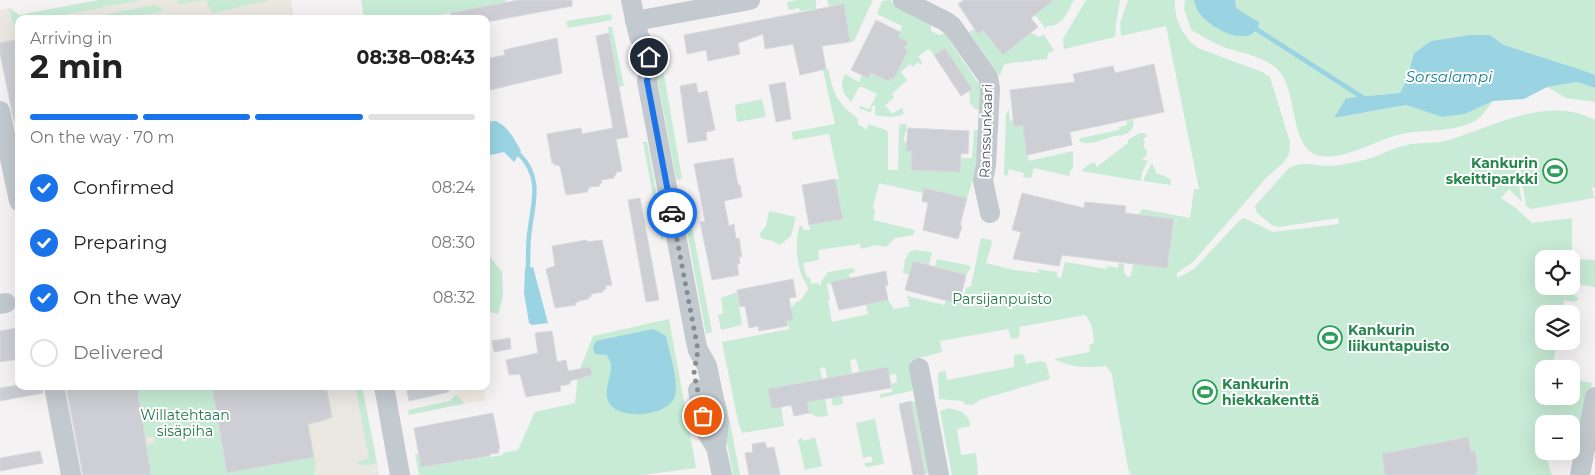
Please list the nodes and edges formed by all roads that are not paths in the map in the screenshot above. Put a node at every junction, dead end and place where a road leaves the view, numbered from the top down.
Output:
1 (631, 0) edge
2 (750, 0) edge
3 (903, 0) edge
4 (637, 29) junction
5 (0, 111) edge
6 (15, 182) edge
7 (990, 213) dead end
8 (919, 368) dead end
9 (55, 390) edge
10 (385, 390) edge
11 (1595, 397) edge
12 (71, 475) edge
13 (400, 475) edge
14 (722, 475) edge
15 (939, 475) edge
16 (1580, 475) edge

1 - 4 street
2 - 4 street
3 - 7 street, Ranssunkaari
4 - 14 street
5 - 6 street
8 - 15 street
9 - 12 street
10 - 13 street
11 - 16 street

